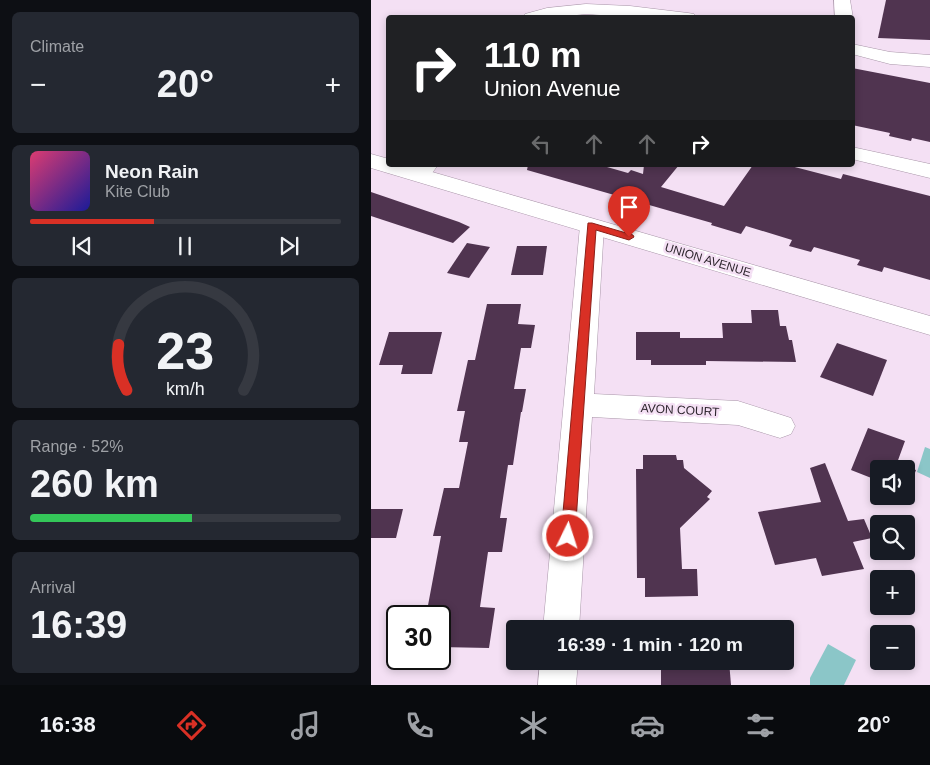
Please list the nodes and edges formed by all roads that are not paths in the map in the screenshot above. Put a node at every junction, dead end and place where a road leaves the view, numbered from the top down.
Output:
1 (842, 0) edge
2 (540, 15) edge
3 (661, 15) edge
4 (844, 15) edge
5 (855, 50) edge
6 (930, 61) edge
7 (855, 153) edge
8 (371, 161) edge
9 (386, 163) edge
10 (411, 167) edge
11 (424, 169) edge
12 (930, 171) edge
13 (592, 226) junction
14 (930, 326) edge
15 (578, 406) junction
16 (780, 426) dead end
17 (562, 620) edge
18 (558, 670) edge
19 (557, 685) edge

1 - 4 street
2 - 3 street
5 - 6 street
7 - 12 street
8 - 9 street, UNION AVENUE
10 - 11 street, UNION AVENUE
11 - 13 street, UNION AVENUE
13 - 14 street, UNION AVENUE
13 - 15 street
15 - 16 street, AVON COURT
15 - 17 street
18 - 19 street

